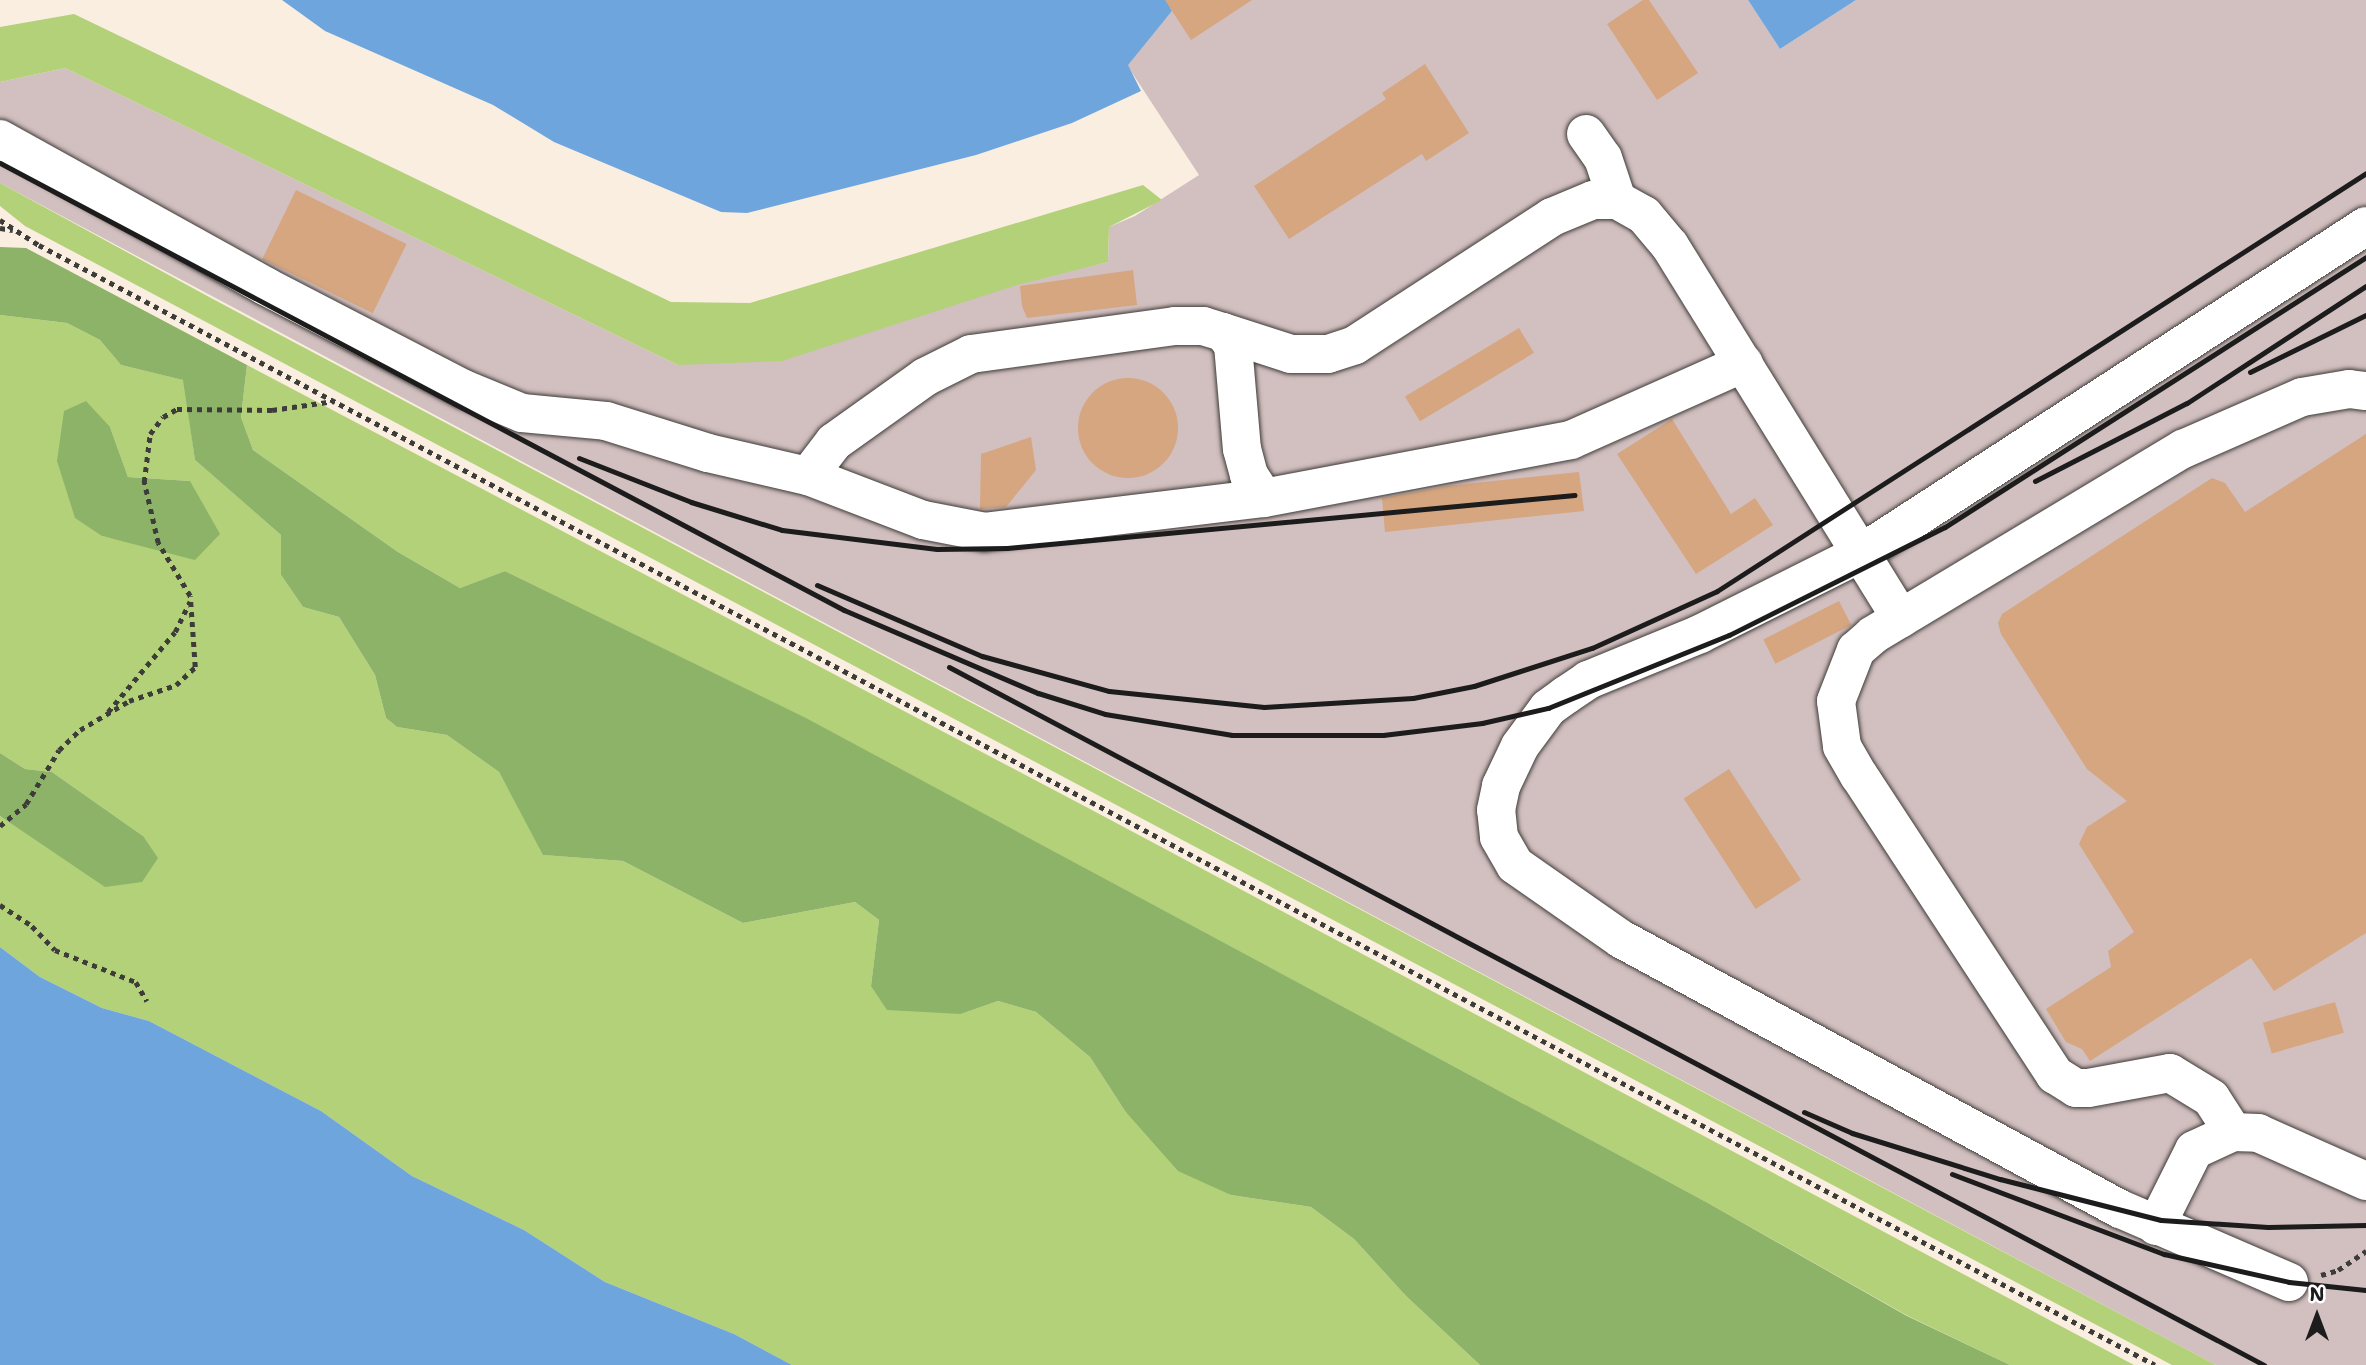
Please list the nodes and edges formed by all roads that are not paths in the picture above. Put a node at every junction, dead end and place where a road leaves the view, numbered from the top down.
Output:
1 (1586, 134) dead end
2 (0, 139) edge
3 (1617, 200) junction
4 (2366, 226) edge
5 (1223, 332) junction
6 (1744, 363) junction
7 (2366, 391) edge
8 (808, 476) junction
9 (1264, 498) junction
10 (1860, 554) junction
11 (1901, 618) junction
12 (2233, 1132) junction
13 (2366, 1181) edge
14 (2156, 1226) junction
15 (2289, 1282) road end

1 - 3 lane
2 - 8 lane
3 - 5 lane
3 - 6 lane
4 - 10 lane
5 - 8 lane
5 - 9 lane
6 - 9 lane
6 - 10 lane
7 - 11 lane
8 - 9 lane
10 - 11 lane
10 - 14 lane
11 - 12 lane
12 - 13 lane
12 - 14 lane
14 - 15 lane

